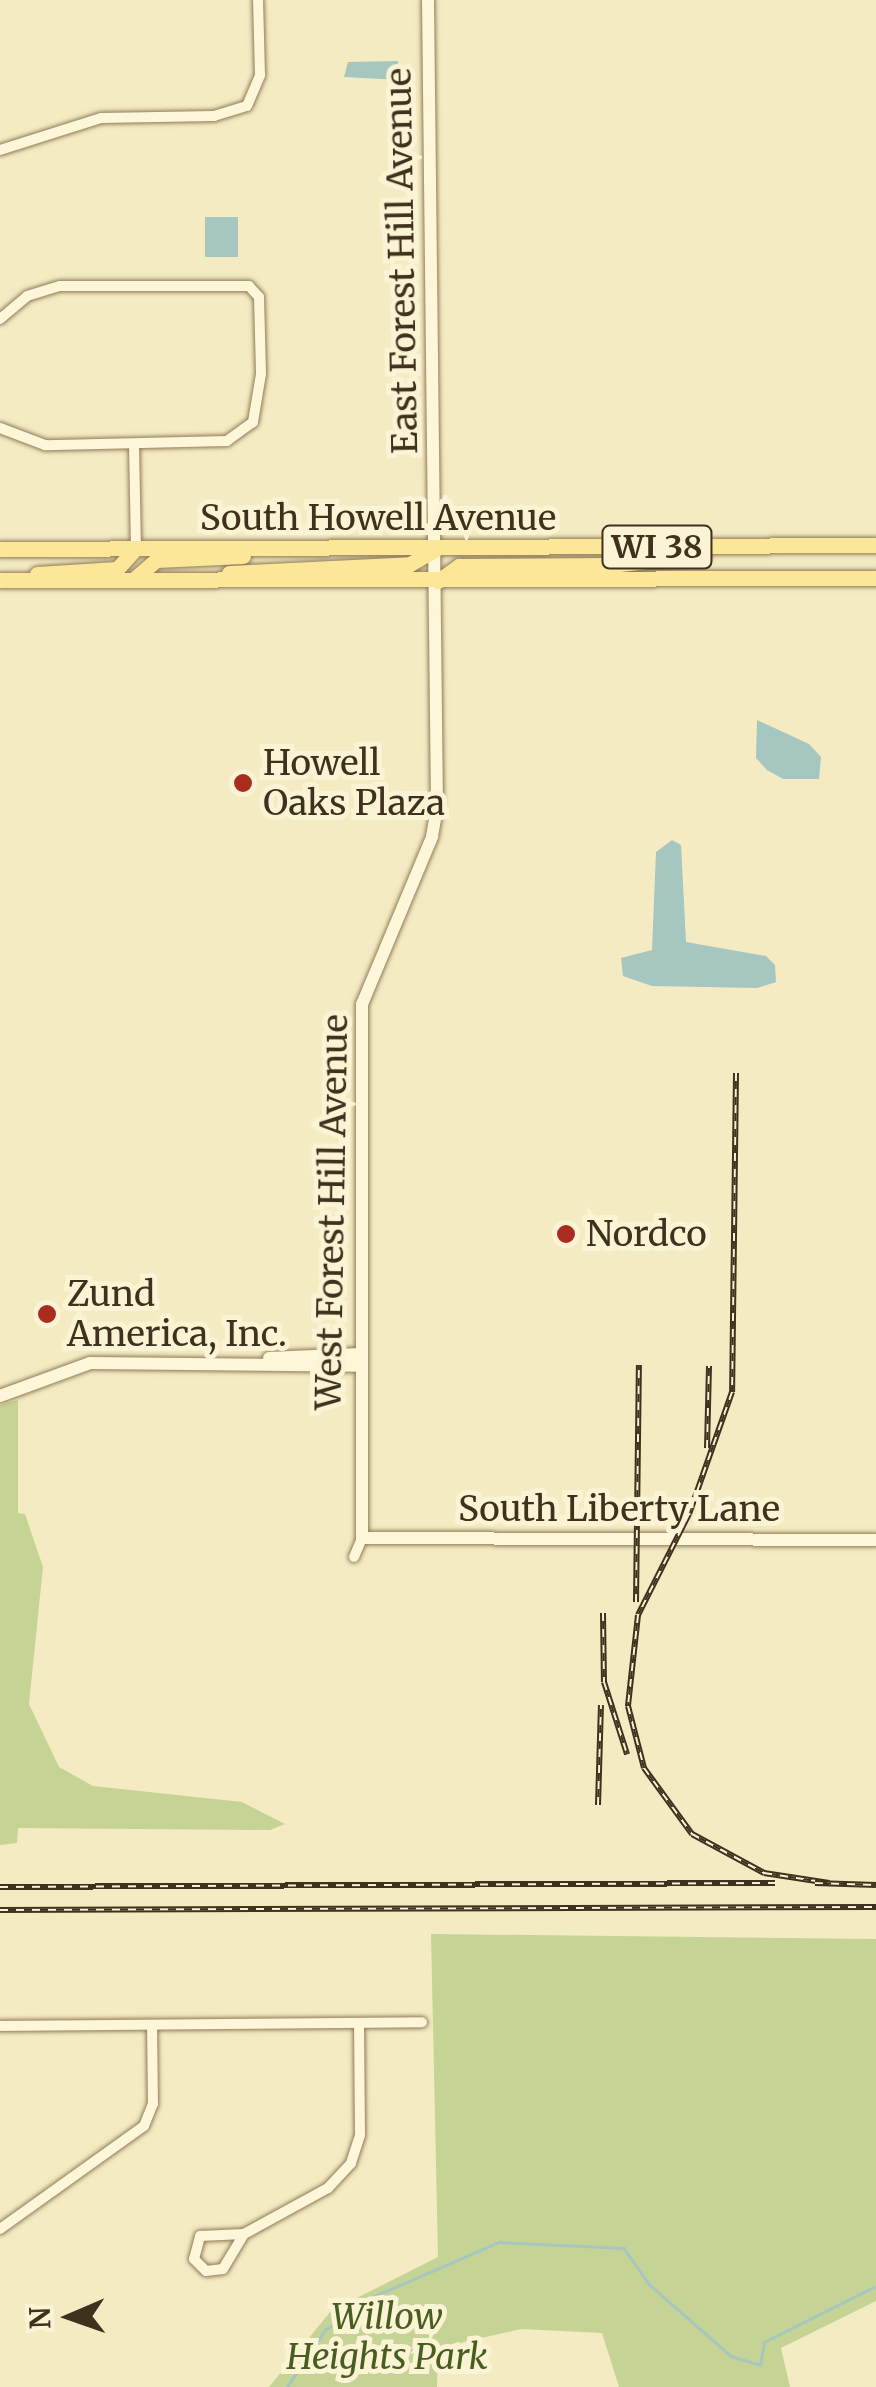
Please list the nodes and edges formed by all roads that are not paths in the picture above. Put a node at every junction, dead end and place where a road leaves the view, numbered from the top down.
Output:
1 (258, 0) edge
2 (428, 0) edge
3 (0, 150) edge
4 (0, 319) edge
5 (0, 428) edge
6 (134, 445) junction
7 (876, 545) edge
8 (756, 547) junction
9 (136, 548) junction
10 (438, 548) junction
11 (0, 549) edge
12 (291, 549) junction
13 (876, 578) edge
14 (4, 580) edge
15 (133, 580) junction
16 (180, 580) junction
17 (438, 581) junction
18 (360, 1360) junction
19 (0, 1396) edge
20 (362, 1538) junction
21 (876, 1540) edge
22 (354, 1557) dead end
23 (422, 2022) dead end
24 (359, 2023) junction
25 (0, 2026) edge
26 (152, 2026) junction
27 (0, 2228) edge
28 (244, 2234) junction

1 - 3 street
2 - 10 street, East Forest Hill Avenue
4 - 6 street
5 - 6 street
6 - 9 street
7 - 8 main road, South Howell Avenue / WI 38
8 - 10 main road, South Howell Avenue / WI 38
8 - 17 main road
9 - 11 main road, South Howell Avenue / WI 38
9 - 12 main road, South Howell Avenue / WI 38
9 - 14 main road
10 - 12 main road, South Howell Avenue / WI 38
10 - 16 main road
10 - 17 street, East Forest Hill Avenue
12 - 15 main road
13 - 17 main road, South Howell Avenue / WI 38
14 - 15 main road, South Howell Avenue / WI 38
15 - 16 main road, South Howell Avenue / WI 38
16 - 17 main road, South Howell Avenue / WI 38
17 - 18 street, West Forest Hill Avenue
18 - 19 street
18 - 20 street, West Forest Hill Avenue
20 - 21 street, South Liberty Lane
20 - 22 street, West Forest Hill Avenue
23 - 24 street
24 - 26 street
24 - 28 street
25 - 26 street
26 - 27 street
28 - 28 street

